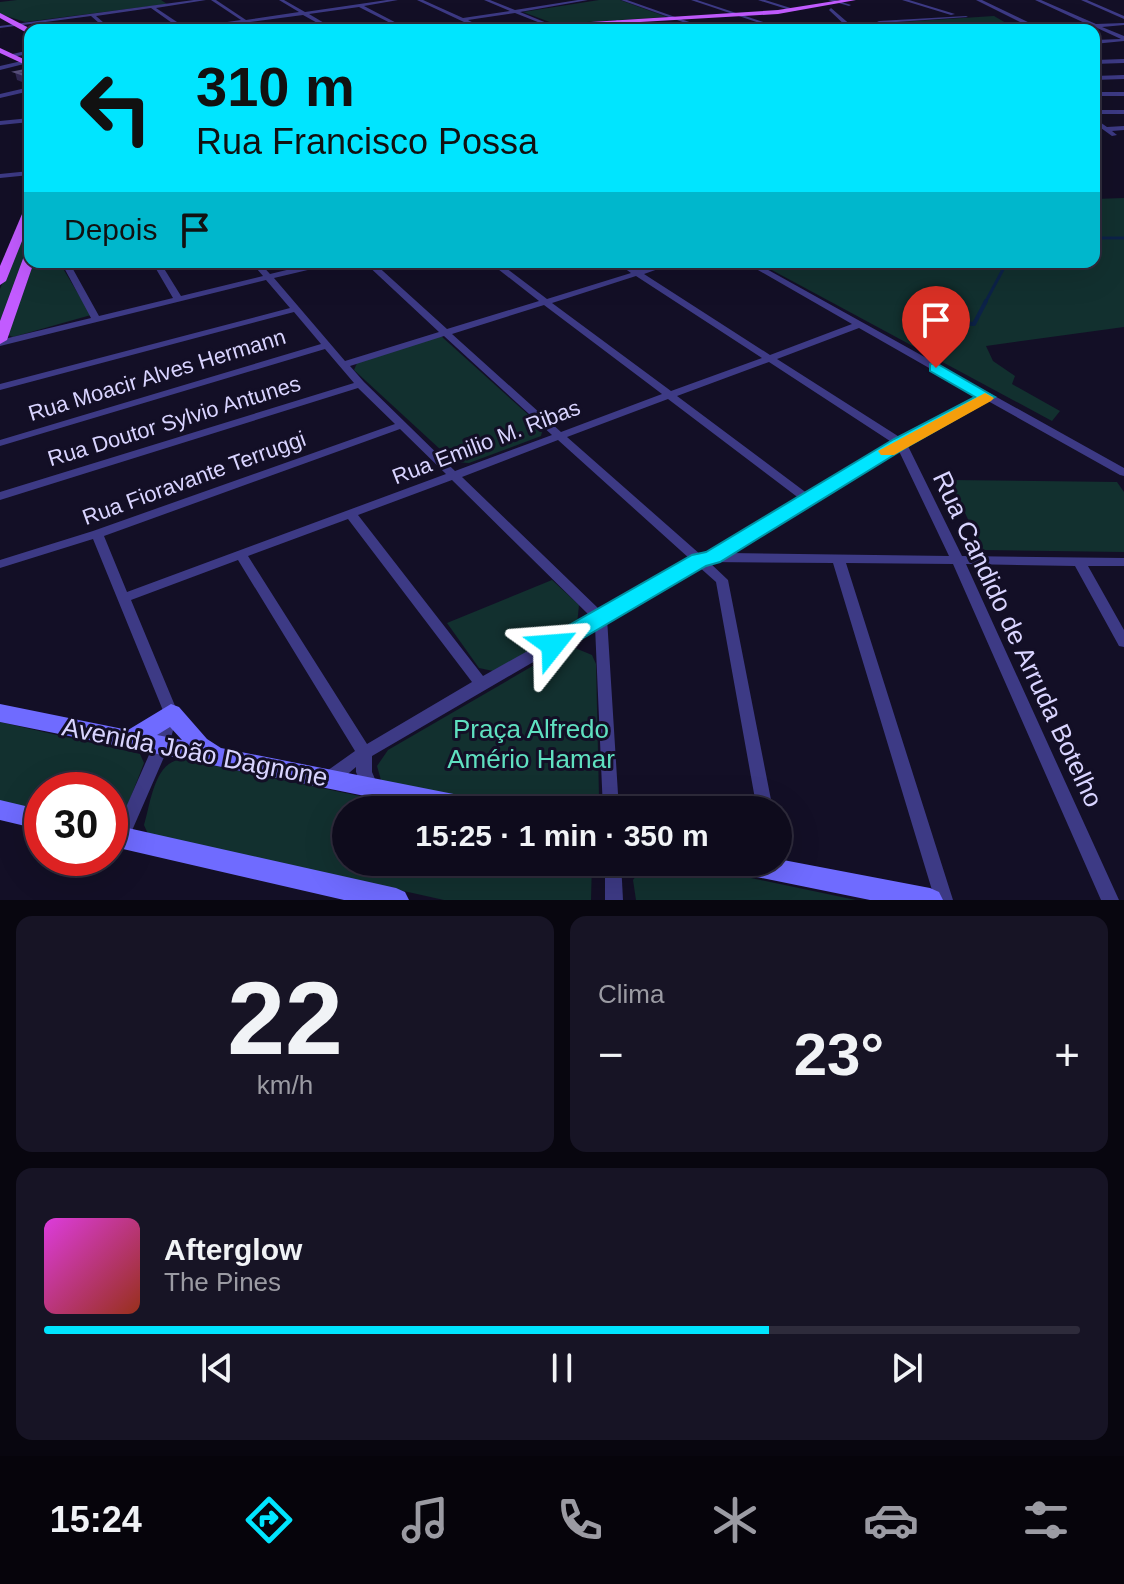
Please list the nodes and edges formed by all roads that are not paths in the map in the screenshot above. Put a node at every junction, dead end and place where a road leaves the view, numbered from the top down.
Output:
1 (13, 0) edge
2 (204, 0) edge
3 (213, 0) edge
4 (281, 0) edge
5 (350, 0) edge
6 (396, 0) edge
7 (419, 0) edge
8 (486, 0) edge
9 (556, 0) edge
10 (586, 0) edge
11 (623, 0) edge
12 (693, 0) edge
13 (760, 0) edge
14 (830, 0) edge
15 (904, 0) edge
16 (978, 0) edge
17 (1037, 0) edge
18 (1083, 0) edge
19 (0, 2) edge
20 (564, 3) junction
21 (851, 3) edge
22 (360, 5) junction
23 (152, 7) junction
24 (831, 9) junction
25 (795, 10) junction
26 (1106, 10) junction
27 (1124, 10) edge
28 (514, 11) junction
29 (304, 13) junction
30 (0, 15) edge
31 (92, 15) junction
32 (742, 16) junction
33 (1124, 18) edge
34 (680, 19) junction
35 (462, 20) junction
36 (246, 21) junction
37 (619, 23) joint
38 (21, 24) junction
39 (103, 24) edge
40 (176, 24) edge
41 (226, 24) edge
42 (250, 24) edge
43 (323, 24) edge
44 (396, 24) edge
45 (471, 24) edge
46 (547, 24) edge
47 (607, 24) edge
48 (694, 24) edge
49 (767, 24) edge
50 (847, 24) edge
51 (879, 24) edge
52 (1028, 24) edge
53 (1090, 24) edge
54 (1124, 24) edge
55 (1100, 25) edge
56 (24, 26) edge
57 (0, 27) edge
58 (1100, 28) edge
59 (1124, 39) edge
60 (1100, 41) edge
61 (0, 50) edge
62 (24, 53) edge
63 (11, 55) junction
64 (1124, 61) edge
65 (24, 62) edge
66 (1100, 62) edge
67 (24, 65) edge
68 (0, 68) edge
69 (1124, 77) edge
70 (1100, 78) edge
71 (24, 93) edge
72 (1100, 94) edge
73 (1124, 94) edge
74 (0, 98) edge
75 (1100, 112) edge
76 (1124, 112) edge
77 (24, 121) edge
78 (0, 123) edge
79 (1100, 124) edge
80 (1124, 128) edge
81 (1106, 129) junction
82 (1114, 135) dead end
83 (24, 174) edge
84 (0, 176) edge
85 (24, 221) edge
86 (3, 268) edge
87 (26, 268) edge
88 (68, 268) edge
89 (160, 268) edge
90 (261, 268) edge
91 (306, 268) edge
92 (375, 268) edge
93 (501, 268) edge
94 (629, 268) edge
95 (654, 268) edge
96 (759, 268) edge
97 (637, 273) junction
98 (270, 277) junction
99 (0, 281) edge
100 (178, 299) junction
101 (544, 300) junction
102 (296, 309) junction
103 (96, 319) junction
104 (859, 325) junction
105 (444, 331) junction
106 (0, 342) edge
107 (326, 346) junction
108 (770, 358) junction
109 (345, 364) junction
110 (360, 384) junction
111 (0, 387) edge
112 (673, 395) junction
113 (987, 397) junction
114 (401, 425) junction
115 (561, 434) junction
116 (0, 443) edge
117 (901, 443) junction
118 (1124, 473) edge
119 (453, 476) junction
120 (0, 496) edge
121 (807, 499) junction
122 (351, 514) junction
123 (97, 534) junction
124 (241, 555) junction
125 (706, 559) junction
126 (838, 559) junction
127 (957, 559) junction
128 (1124, 562) edge
129 (1080, 563) junction
130 (0, 564) edge
131 (126, 597) junction
132 (601, 619) junction
133 (1124, 642) edge
134 (481, 684) junction
135 (0, 713) edge
136 (171, 713) junction
137 (130, 739) junction
138 (160, 748) junction
139 (364, 753) junction
140 (220, 757) junction
141 (330, 778) junction
142 (370, 786) junction
143 (418, 796) edge
144 (610, 796) edge
145 (762, 796) edge
146 (0, 810) edge
147 (128, 812) edge
148 (24, 816) edge
149 (128, 839) edge
150 (792, 870) edge
151 (613, 876) edge
152 (396, 900) edge
153 (614, 900) edge
154 (930, 900) edge
155 (944, 900) edge
156 (1110, 900) edge

1 - 19 street
2 - 23 street
3 - 36 street
4 - 29 street
5 - 22 street
6 - 22 street
7 - 35 street
8 - 28 street
9 - 20 street
10 - 20 street
11 - 34 street
12 - 32 street
13 - 25 street
14 - 21 street
15 - 51 street
16 - 52 street
17 - 53 street
18 - 26 street
20 - 28 street
21 - 24 main road
21 - 25 main road
22 - 29 street
22 - 44 street
23 - 31 street
23 - 40 street
24 - 32 main road
24 - 50 street
25 - 32 main road
26 - 27 street
26 - 33 street
28 - 35 street
28 - 46 street
29 - 36 street
29 - 43 street
30 - 38 main road
31 - 38 street
31 - 39 street
32 - 34 main road
32 - 49 street
34 - 37 main road
34 - 48 street
35 - 45 street
36 - 41 street
36 - 42 street
37 - 47 main road
38 - 56 main road
38 - 57 street
54 - 55 street
58 - 59 street
59 - 60 street
61 - 63 main road
62 - 63 street
63 - 65 main road
64 - 66 street
67 - 68 street
69 - 70 street
71 - 74 street
72 - 73 street
75 - 76 street
77 - 78 street
79 - 81 street
80 - 81 street
81 - 82 street
83 - 84 street
85 - 86 main road
86 - 99 main road
87 - 106 main road
88 - 103 street
89 - 100 street
90 - 98 street
91 - 98 street
92 - 105 street
93 - 101 street
94 - 97 street
95 - 97 street
96 - 104 street
97 - 101 street
97 - 108 street
98 - 100 street
98 - 102 street
100 - 103 street
101 - 105 street
101 - 112 street
102 - 107 street
102 - 111 street
103 - 106 street
104 - 108 street, Rua Emilio M. Ribas
104 - 113 street
105 - 109 street
105 - 115 street
107 - 109 street
107 - 116 street, Rua Moacir Alves Hermann
108 - 112 street, Rua Emilio M. Ribas
108 - 117 street
109 - 110 street
110 - 114 street
110 - 120 street, Rua Doutor Sylvio Antunes
112 - 115 street, Rua Emilio M. Ribas
112 - 121 street
113 - 117 street
113 - 118 street
114 - 119 street
114 - 123 street, Rua Fioravante Terruggi
115 - 119 street, Rua Emilio M. Ribas
115 - 125 street
117 - 121 street
117 - 127 street, Rua Candido de Arruda Botelho
119 - 122 street, Rua Emilio M. Ribas
119 - 132 street
121 - 125 street
122 - 124 street, Rua Emilio M. Ribas
122 - 134 street
123 - 130 street, Rua Fioravante Terruggi
123 - 131 street
124 - 131 street, Rua Emilio M. Ribas
124 - 139 street
125 - 126 street
125 - 132 street
125 - 145 street
126 - 127 street
126 - 155 street
127 - 129 street
127 - 156 street, Rua Candido de Arruda Botelho
128 - 129 street
129 - 133 street
131 - 136 street
132 - 134 street
132 - 144 street
134 - 139 street
135 - 137 street, Avenida João Dagnone
136 - 137 street
136 - 138 street
136 - 140 street
137 - 138 street, Avenida João Dagnone
138 - 140 street, Avenida João Dagnone
138 - 147 street
139 - 141 street
139 - 142 street
140 - 141 street, Avenida João Dagnone
141 - 142 street, Avenida João Dagnone
142 - 143 street, Avenida João Dagnone
146 - 148 street
149 - 152 street
150 - 154 street
151 - 153 street

